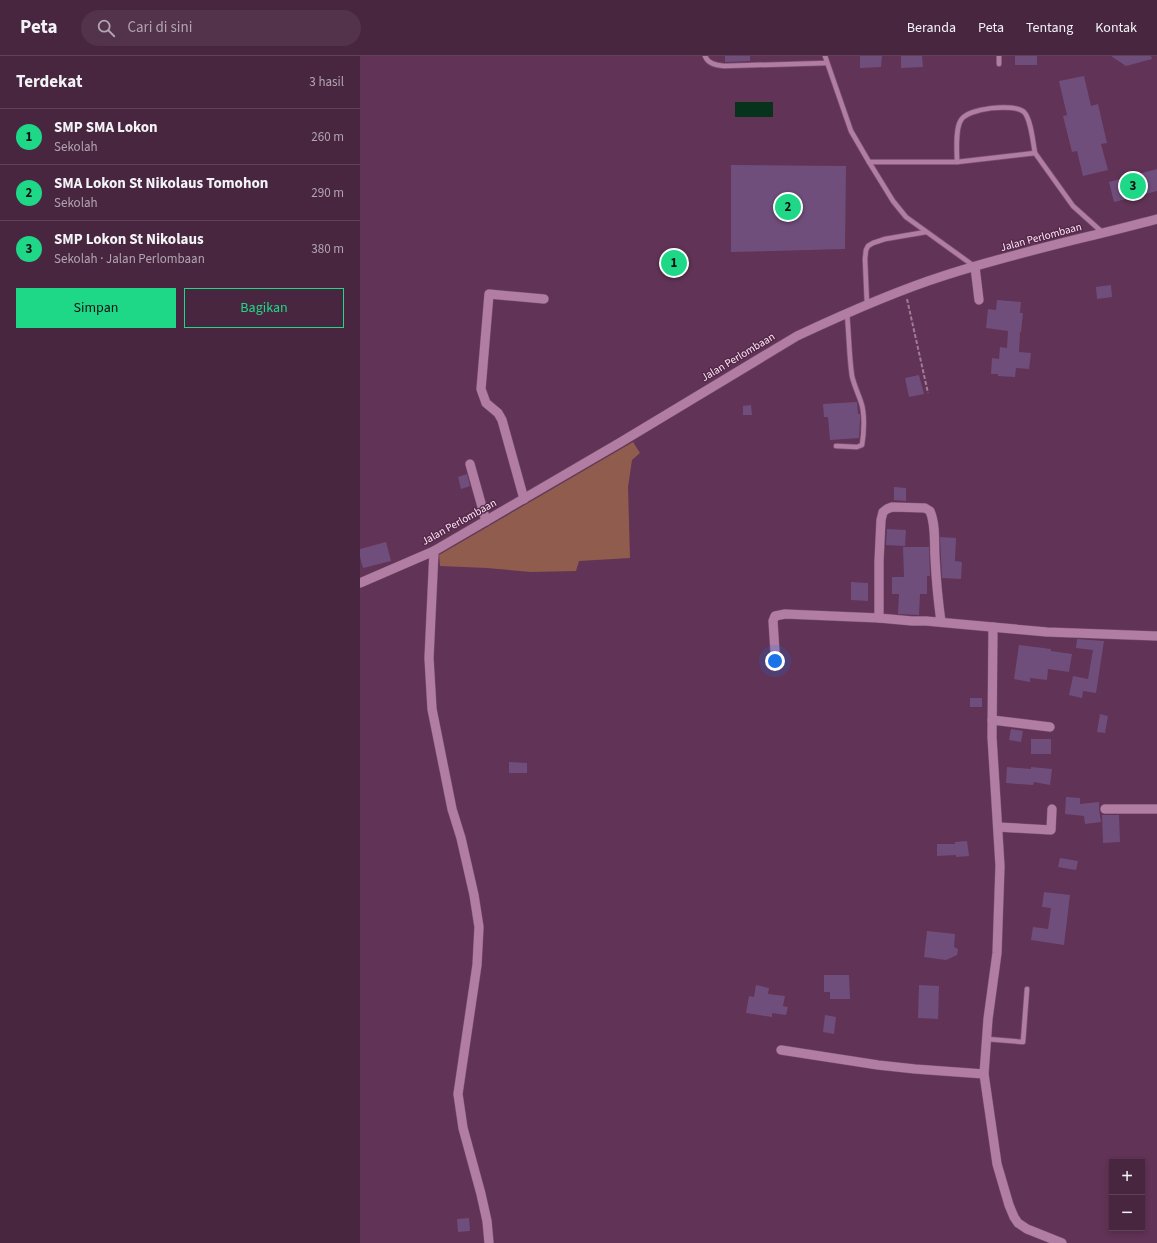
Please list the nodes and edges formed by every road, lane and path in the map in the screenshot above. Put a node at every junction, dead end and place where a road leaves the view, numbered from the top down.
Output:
1 (705, 56) edge
2 (825, 56) edge
3 (999, 56) edge
4 (827, 63) junction
5 (999, 64) dead end
6 (1035, 153) junction
7 (870, 162) junction
8 (956, 162) junction
9 (1157, 218) edge
10 (926, 232) junction
11 (1103, 233) junction
12 (975, 267) junction
13 (905, 290) junction
14 (544, 299) dead end
15 (979, 300) dead end
16 (867, 305) junction
17 (847, 314) junction
18 (928, 393) dead end
19 (836, 446) dead end
20 (470, 464) dead end
21 (524, 499) junction
22 (486, 521) junction
23 (434, 551) junction
24 (360, 583) edge
25 (879, 618) junction
26 (941, 622) junction
27 (993, 627) junction
28 (1157, 636) edge
29 (775, 652) dead end
30 (992, 720) junction
31 (1050, 727) dead end
32 (1052, 809) dead end
33 (1105, 809) dead end
34 (1157, 809) edge
35 (998, 827) junction
36 (1027, 989) dead end
37 (987, 1039) junction
38 (781, 1050) dead end
39 (984, 1074) junction
40 (488, 1243) edge
41 (1062, 1243) edge

1 - 4 lane
2 - 4 lane
3 - 5 lane
4 - 7 lane
6 - 8 lane
6 - 8 lane
6 - 11 lane
7 - 8 lane
7 - 10 lane
9 - 11 street, Jalan Perlombaan
10 - 12 lane
10 - 16 lane
11 - 12 street, Jalan Perlombaan
12 - 13 street, Jalan Perlombaan
12 - 15 street
13 - 16 street, Jalan Perlombaan
13 - 18 path
14 - 21 street
16 - 17 street, Jalan Perlombaan
17 - 19 lane
17 - 21 street, Jalan Perlombaan
20 - 22 street
21 - 22 street, Jalan Perlombaan
22 - 23 street, Jalan Perlombaan
23 - 24 street, Jalan Perlombaan
23 - 40 street
25 - 26 street
25 - 26 street
25 - 29 street
26 - 27 street
27 - 28 street
27 - 30 street
30 - 31 street
30 - 35 street
32 - 35 street
33 - 34 street
35 - 37 street
36 - 37 lane
37 - 39 street
38 - 39 street
39 - 41 street

